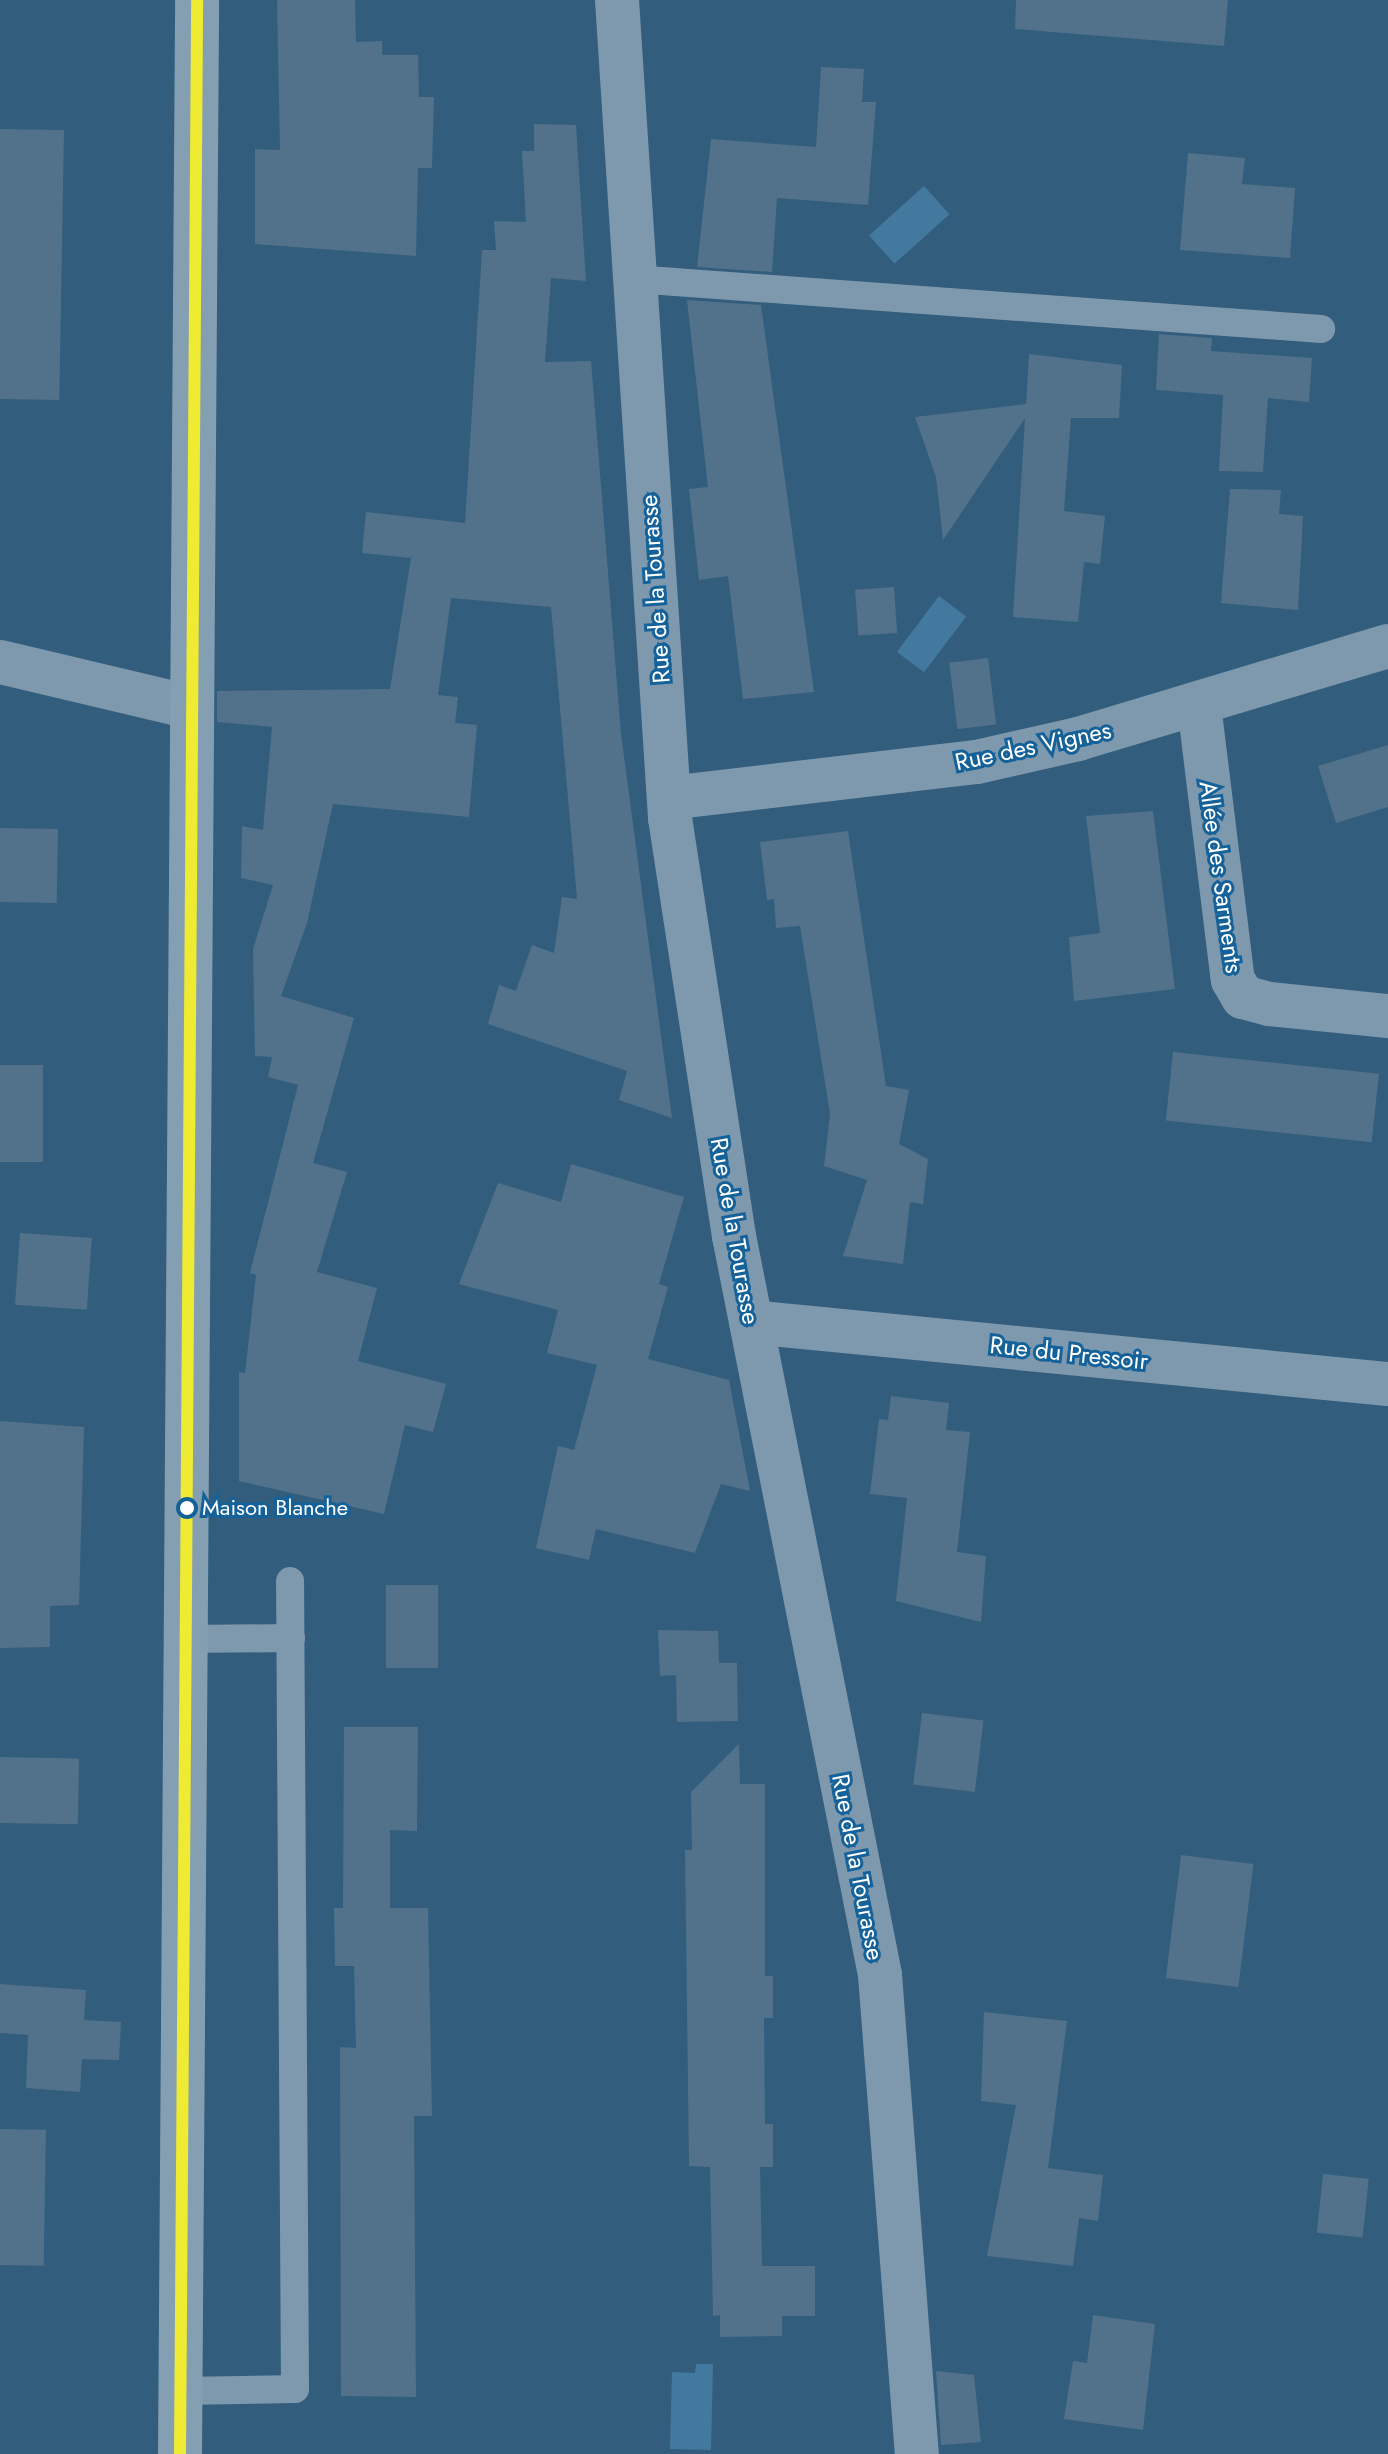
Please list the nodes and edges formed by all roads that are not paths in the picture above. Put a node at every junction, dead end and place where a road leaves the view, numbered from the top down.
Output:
1 (197, 0) edge
2 (617, 0) edge
3 (634, 279) junction
4 (1321, 329) dead end
5 (1388, 646) edge
6 (0, 662) edge
7 (1199, 705) junction
8 (190, 707) junction
9 (669, 798) junction
10 (1388, 1016) edge
11 (751, 1322) junction
12 (1388, 1384) edge
13 (290, 1581) dead end
14 (291, 1638) junction
15 (183, 1639) junction
16 (181, 2391) junction
17 (180, 2454) edge
18 (917, 2454) edge

1 - 8 main road
2 - 3 street, Rue de la Tourasse
3 - 4 lane
3 - 9 street, Rue de la Tourasse
5 - 7 street, Rue des Vignes
6 - 8 street
7 - 9 street, Rue des Vignes
7 - 10 street, Allée des Sarments
8 - 15 main road
9 - 11 street, Rue de la Tourasse
11 - 12 street, Rue du Pressoir
11 - 18 street, Rue de la Tourasse
13 - 14 lane
14 - 15 lane
14 - 16 lane
15 - 16 main road
16 - 17 main road

